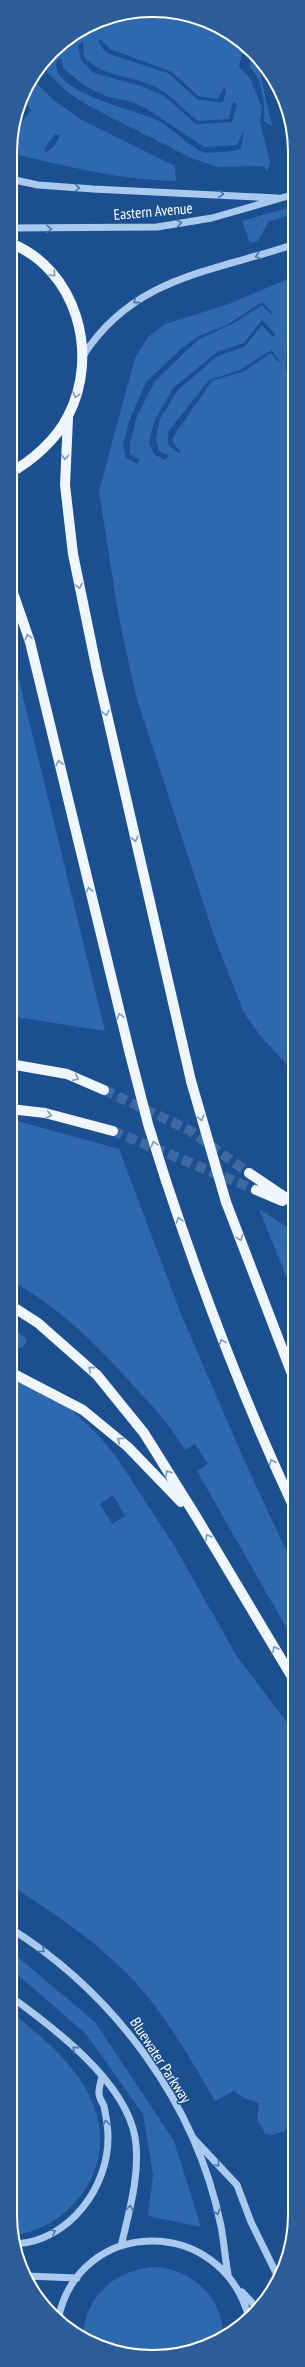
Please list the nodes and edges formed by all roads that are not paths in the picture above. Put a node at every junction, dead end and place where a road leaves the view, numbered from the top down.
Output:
1 (17, 180) edge
2 (288, 196) edge
3 (282, 198) junction
4 (17, 228) edge
5 (17, 246) edge
6 (288, 246) edge
7 (83, 356) junction
8 (68, 418) junction
9 (17, 468) edge
10 (17, 605) edge
11 (17, 1065) edge
12 (104, 1090) tunnel mouth
13 (17, 1110) edge
14 (113, 1131) tunnel mouth
15 (249, 1173) tunnel mouth
16 (256, 1190) tunnel mouth
17 (288, 1201) edge
18 (288, 1203) edge
19 (17, 1310) edge
20 (288, 1364) edge
21 (17, 1376) edge
22 (288, 1495) edge
23 (197, 1518) junction
24 (288, 1670) edge
25 (17, 1933) edge
26 (17, 2002) edge
27 (102, 2077) junction
28 (190, 2135) junction
29 (20, 2243) edge
30 (121, 2246) junction
31 (276, 2270) edge
32 (228, 2274) junction
33 (32, 2276) edge
34 (77, 2278) junction
35 (236, 2286) junction
36 (254, 2304) edge
37 (246, 2312) edge
38 (60, 2313) edge

1 -> 3 street
2 - 3 street, Eastern Avenue
4 -> 3 street, Eastern Avenue
5 -> 7 main road
6 -> 7 street
7 -> 8 main road
8 - 9 main road
8 -> 20 main road, bridge
22 -> 10 main road, bridge
11 -> 12 main road
13 -> 14 main road
15 - 17 main road
16 - 18 main road
23 -> 19 main road
23 -> 21 main road
24 -> 23 main road
25 -> 28 street, Bluewater Parkway
27 -> 26 street
29 -> 27 street
30 -> 27 street
28 -> 31 street
28 -> 32 street, Bluewater Parkway
30 - 32 street
30 - 34 street
32 - 35 street
33 - 34 street
34 - 38 street
35 - 36 street
35 - 37 street

